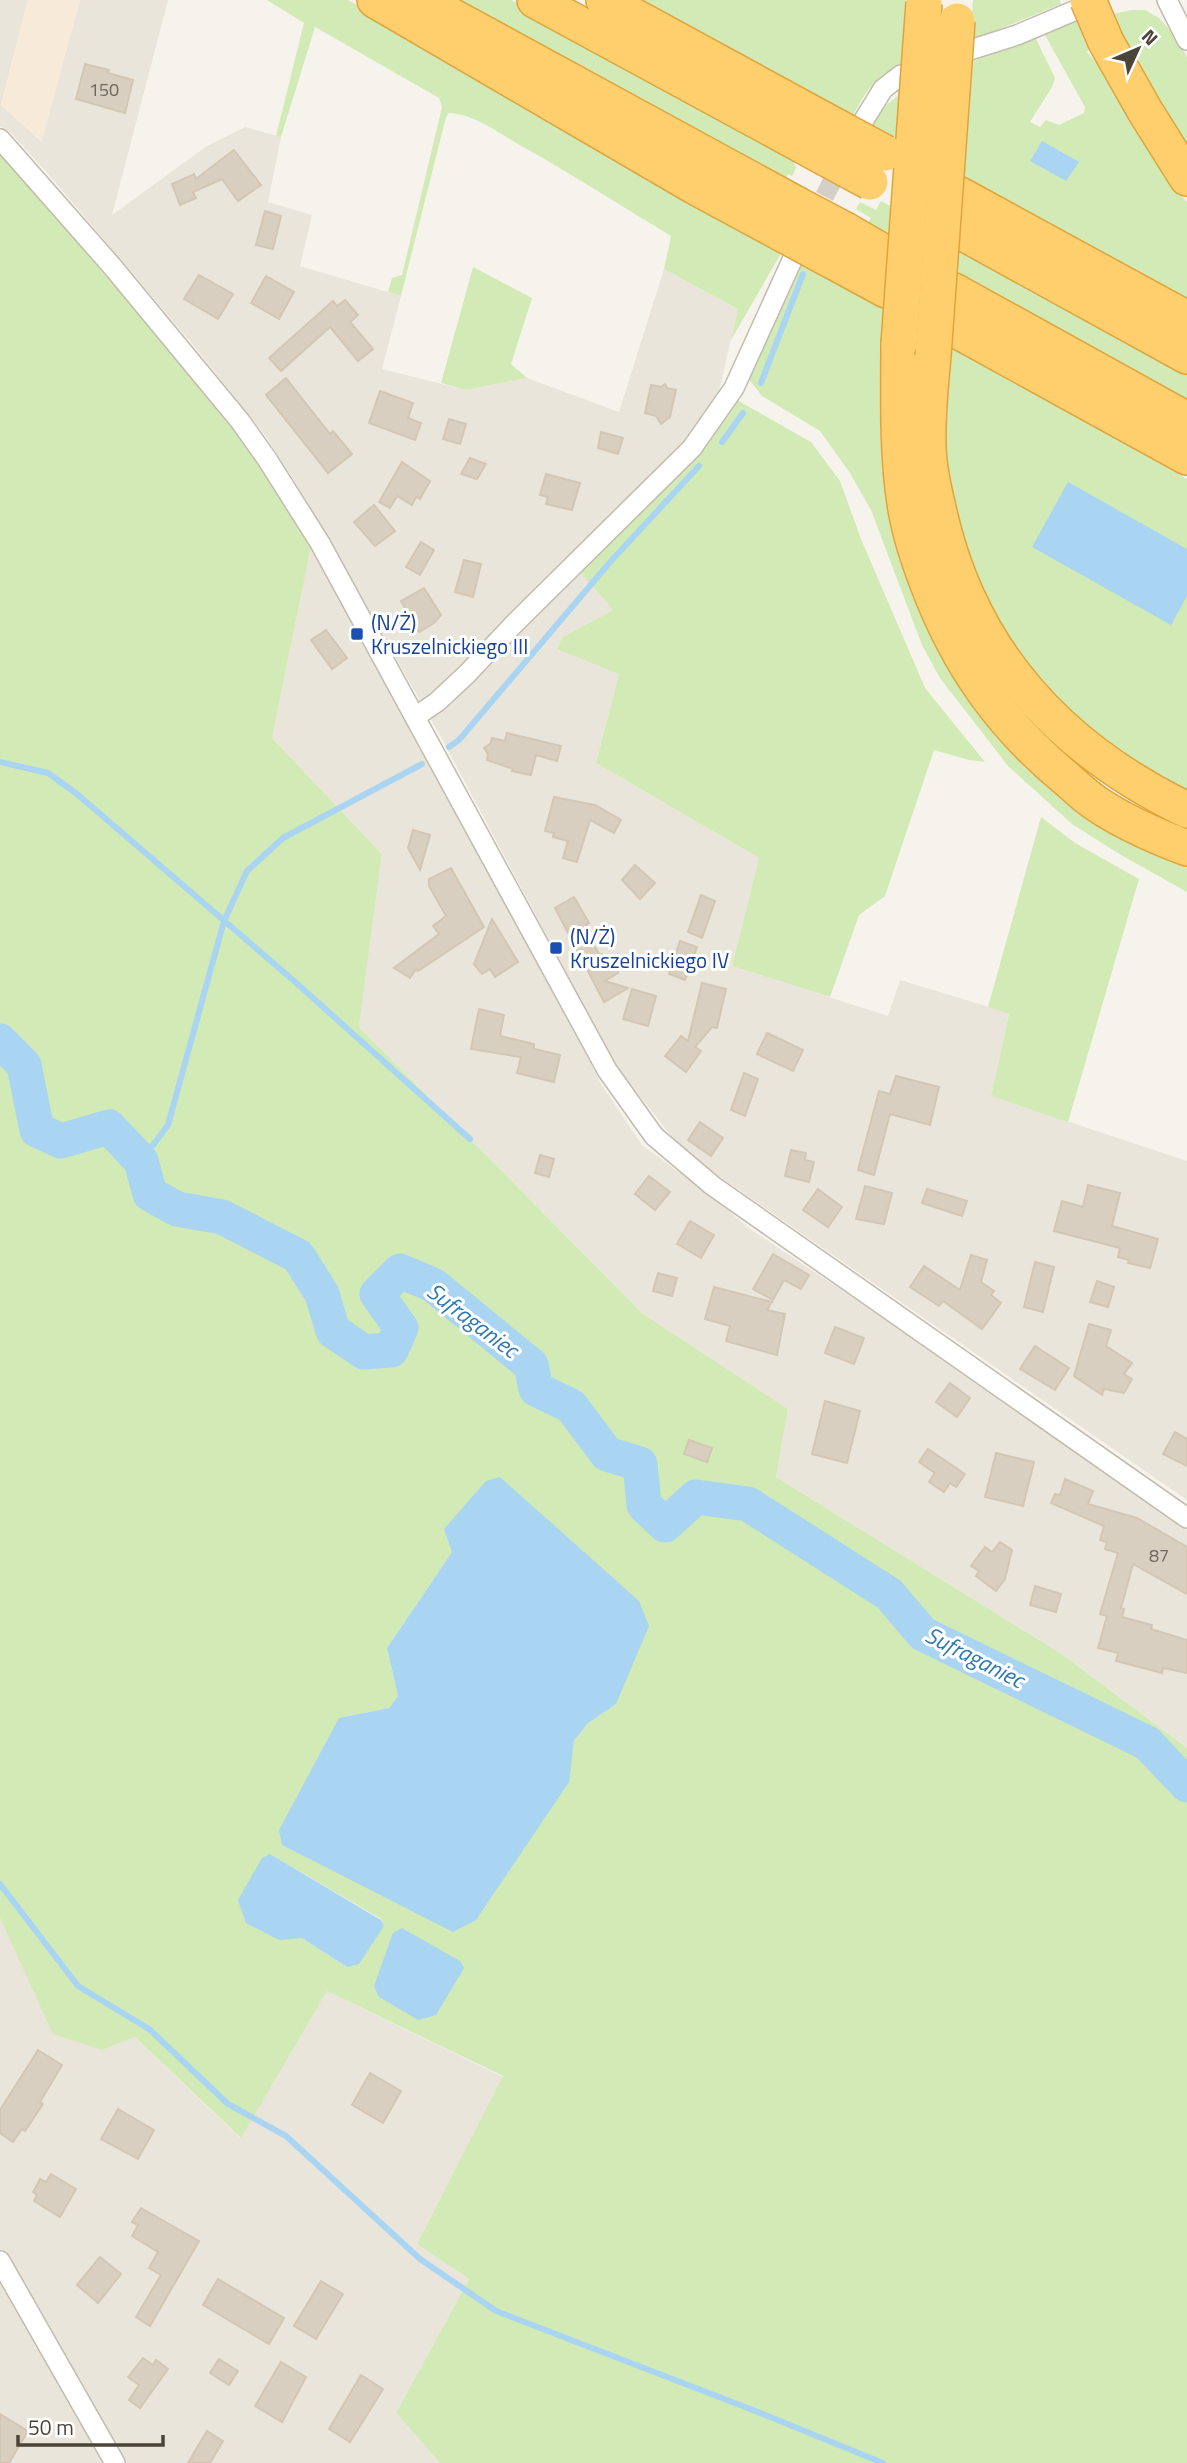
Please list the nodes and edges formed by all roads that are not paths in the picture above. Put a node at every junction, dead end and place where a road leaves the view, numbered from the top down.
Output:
1 (375, 0) edge
2 (422, 0) edge
3 (535, 0) edge
4 (604, 0) edge
5 (1167, 0) edge
6 (924, 1) edge
7 (1082, 5) edge
8 (962, 24) edge
9 (1187, 40) edge
10 (901, 75) dead end
11 (841, 135) junction
12 (0, 139) edge
13 (886, 172) dead end
14 (1187, 178) edge
15 (960, 195) dead end
16 (958, 230) dead end
17 (790, 231) junction
18 (837, 245) junction
19 (888, 255) dead end
20 (886, 290) dead end
21 (954, 291) dead end
22 (1187, 319) edge
23 (951, 327) dead end
24 (1187, 356) edge
25 (1187, 420) edge
26 (1187, 457) edge
27 (415, 717) junction
28 (1187, 810) edge
29 (1187, 848) edge
30 (1187, 1517) edge
31 (0, 2261) edge
32 (115, 2463) edge

1 - 17 highway
2 - 17 highway
3 - 11 highway
4 - 11 highway
5 - 9 street
6 - 29 highway, bridge
7 - 8 street
7 - 14 highway, bridge
8 - 28 highway, bridge
10 - 11 street
11 - 13 highway, bridge
12 - 27 street
15 - 22 highway
16 - 24 highway
17 - 18 highway, bridge
17 - 27 street
18 - 19 highway
18 - 20 highway
21 - 25 highway
23 - 26 highway
27 - 30 street
31 - 32 street

